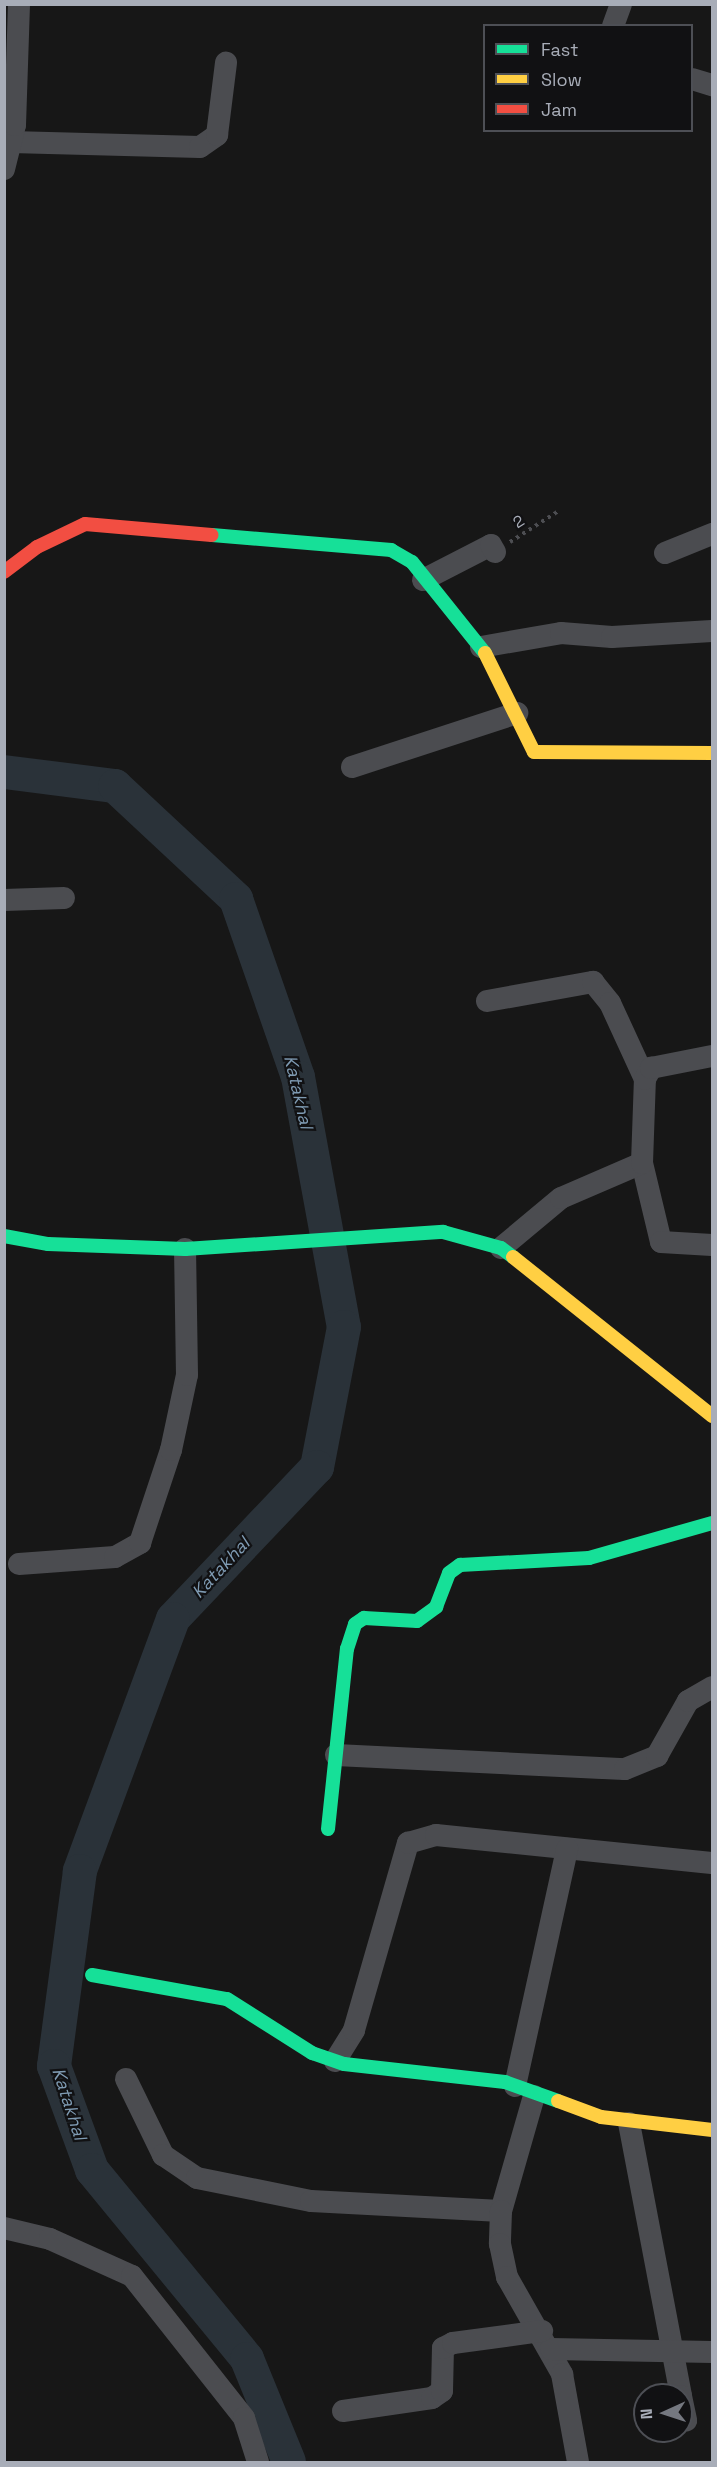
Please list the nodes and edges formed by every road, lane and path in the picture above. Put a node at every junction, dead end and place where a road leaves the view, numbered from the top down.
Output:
1 (19, 4) edge
2 (621, 4) edge
3 (614, 24) edge
4 (226, 63) dead end
5 (693, 80) edge
6 (712, 85) edge
7 (11, 142) junction
8 (4, 169) edge
9 (557, 512) dead end
10 (712, 534) edge
11 (495, 552) joint
12 (665, 553) dead end
13 (4, 572) edge
14 (423, 580) junction
15 (712, 631) edge
16 (481, 648) junction
17 (517, 713) junction
18 (712, 753) edge
19 (352, 767) dead end
20 (64, 898) dead end
21 (4, 900) edge
22 (487, 1001) dead end
23 (712, 1056) edge
24 (645, 1079) junction
25 (642, 1163) junction
26 (4, 1236) edge
27 (712, 1245) edge
28 (501, 1248) junction
29 (185, 1249) junction
30 (712, 1416) edge
31 (712, 1524) edge
32 (20, 1564) dead end
33 (712, 1687) edge
34 (336, 1755) junction
35 (328, 1829) dead end
36 (567, 1849) junction
37 (712, 1863) edge
38 (92, 1975) dead end
39 (335, 2061) junction
40 (126, 2079) dead end
41 (525, 2091) junction
42 (629, 2122) junction
43 (712, 2130) edge
44 (501, 2211) junction
45 (6, 2225) edge
46 (546, 2340) junction
47 (712, 2352) edge
48 (672, 2354) junction
49 (678, 2383) edge
50 (343, 2410) dead end
51 (258, 2463) edge
52 (578, 2463) edge

1 - 7 street
2 - 3 street
4 - 7 street
5 - 6 street
7 - 8 street
9 - 11 path, 2
10 - 12 street
11 - 14 street
13 - 14 street
14 - 16 street
15 - 16 street
16 - 17 street
17 - 18 street
17 - 19 street
20 - 21 street
22 - 24 street
23 - 24 street
24 - 25 street
25 - 27 street
25 - 28 street
26 - 29 street
28 - 29 street
28 - 30 street
29 - 32 street
31 - 34 street
33 - 34 street
34 - 35 street
36 - 37 street
36 - 39 street
36 - 41 street
38 - 39 street
39 - 41 street
40 - 44 street
41 - 42 street
41 - 44 street
42 - 43 street
42 - 48 street
44 - 46 street
45 - 51 street
46 - 48 street
46 - 50 street
46 - 52 street
47 - 48 street
48 - 49 street

